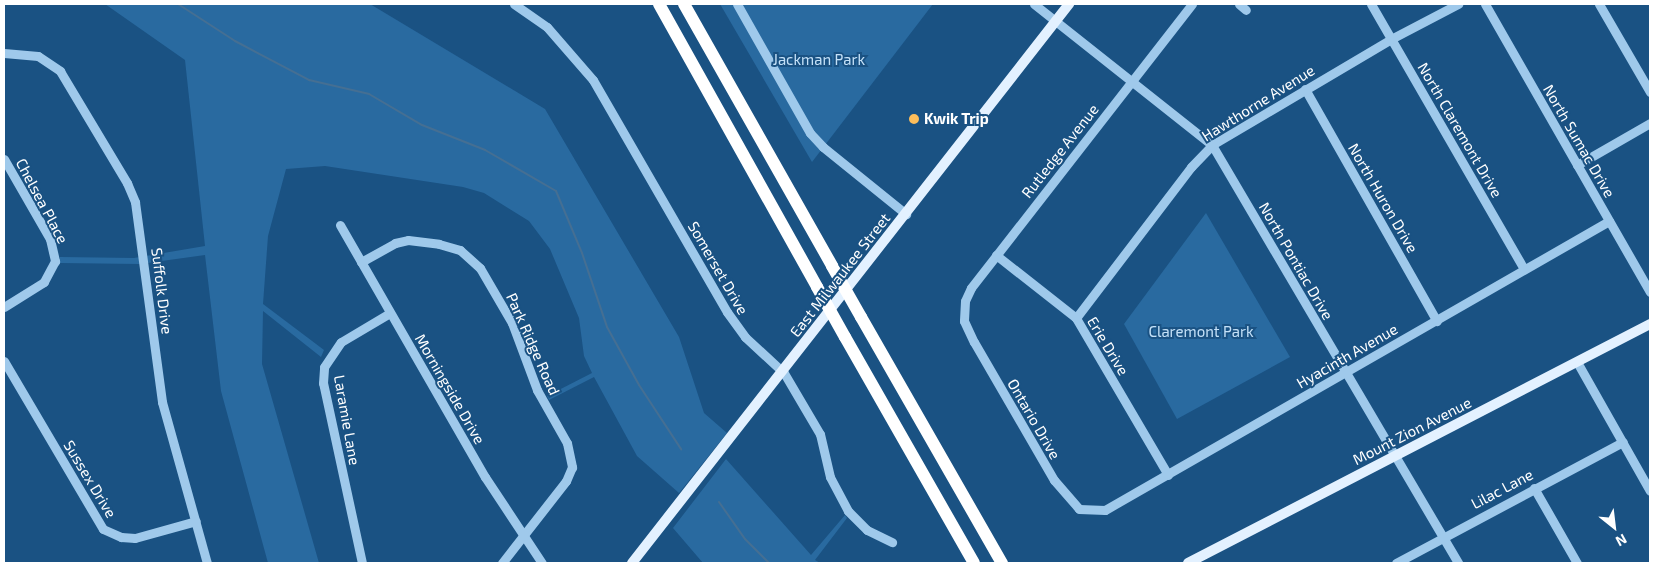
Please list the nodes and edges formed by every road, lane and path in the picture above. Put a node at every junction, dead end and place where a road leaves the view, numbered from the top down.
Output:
1 (514, 4) edge
2 (659, 4) edge
3 (684, 4) edge
4 (737, 4) edge
5 (1034, 4) edge
6 (1069, 4) edge
7 (1192, 4) edge
8 (1238, 4) edge
9 (1371, 4) edge
10 (1458, 4) edge
11 (1485, 4) edge
12 (1600, 4) edge
13 (1246, 10) dead end
14 (1055, 22) junction
15 (1391, 39) junction
16 (4, 53) edge
17 (1133, 80) junction
18 (1305, 89) junction
19 (1650, 92) edge
20 (1650, 124) edge
21 (1212, 145) junction
22 (4, 159) edge
23 (1577, 165) junction
24 (906, 214) junction
25 (1609, 221) junction
26 (340, 225) dead end
27 (996, 255) junction
28 (361, 262) junction
29 (1524, 270) junction
30 (1650, 292) edge
31 (4, 307) edge
32 (390, 313) junction
33 (1076, 318) junction
34 (964, 321) joint
35 (1437, 321) junction
36 (1650, 324) edge
37 (4, 361) edge
38 (1577, 362) junction
39 (784, 373) junction
40 (1345, 373) junction
41 (1623, 442) junction
42 (1395, 456) junction
43 (1168, 475) junction
44 (1534, 488) junction
45 (1650, 491) edge
46 (1098, 511) joint
47 (196, 521) junction
48 (525, 534) junction
49 (1443, 536) junction
50 (892, 542) dead end
51 (207, 563) edge
52 (362, 563) edge
53 (502, 563) edge
54 (542, 563) edge
55 (632, 563) edge
56 (974, 563) edge
57 (1002, 563) edge
58 (1188, 563) edge
59 (1396, 563) edge
60 (1458, 563) edge
61 (1578, 563) edge

1 - 39 street, Somerset Drive
2 - 56 highway, bridge
3 - 57 highway, bridge
4 - 24 street
5 - 14 street, North Pontiac Drive
6 - 14 main road, East Milwaukee Street
7 - 17 street, Rutledge Avenue
8 - 13 street
9 - 15 street, North Claremont Drive
10 - 15 street, Hawthorne Avenue
11 - 23 street, North Sumac Drive
12 - 19 street
14 - 17 street, North Pontiac Drive
14 - 24 main road, East Milwaukee Street
15 - 18 street, Hawthorne Avenue
15 - 29 street, North Claremont Drive
16 - 47 street, Suffolk Drive
17 - 21 street, North Pontiac Drive
17 - 27 street, Rutledge Avenue
18 - 21 street, Hawthorne Avenue
18 - 35 street, North Huron Drive
20 - 23 street
21 - 33 street, Hawthorne Avenue
21 - 40 street, North Pontiac Drive
22 - 31 street, Chelsea Place
23 - 25 street, North Sumac Drive
24 - 39 main road, East Milwaukee Street
25 - 29 street, Hyacinth Avenue
25 - 30 street, North Sumac Drive
26 - 28 street, Morningside Drive
27 - 33 street, Erie Drive
27 - 34 street, Rutledge Avenue
28 - 32 street, Morningside Drive
28 - 48 street, Park Ridge Road
29 - 35 street, Hyacinth Avenue
32 - 48 street, Morningside Drive
32 - 52 street, Laramie Lane
33 - 43 street, Erie Drive
34 - 46 street, Ontario Drive
35 - 40 street, Hyacinth Avenue
36 - 38 main road, Mount Zion Avenue
37 - 47 street, Sussex Drive
38 - 41 street
38 - 42 main road, Mount Zion Avenue
39 - 50 street, Somerset Drive
39 - 55 main road, East Milwaukee Street
40 - 42 street, North Pontiac Drive
40 - 43 street, Hyacinth Avenue
41 - 44 street, Lilac Lane
41 - 45 street
42 - 49 street, North Pontiac Drive
42 - 58 main road, Mount Zion Avenue
43 - 46 street, Hyacinth Avenue
44 - 49 street, Lilac Lane
44 - 61 street
47 - 51 street, Suffolk Drive
48 - 53 street
48 - 54 street, Morningside Drive
49 - 59 street, Lilac Lane
49 - 60 street, North Pontiac Drive

